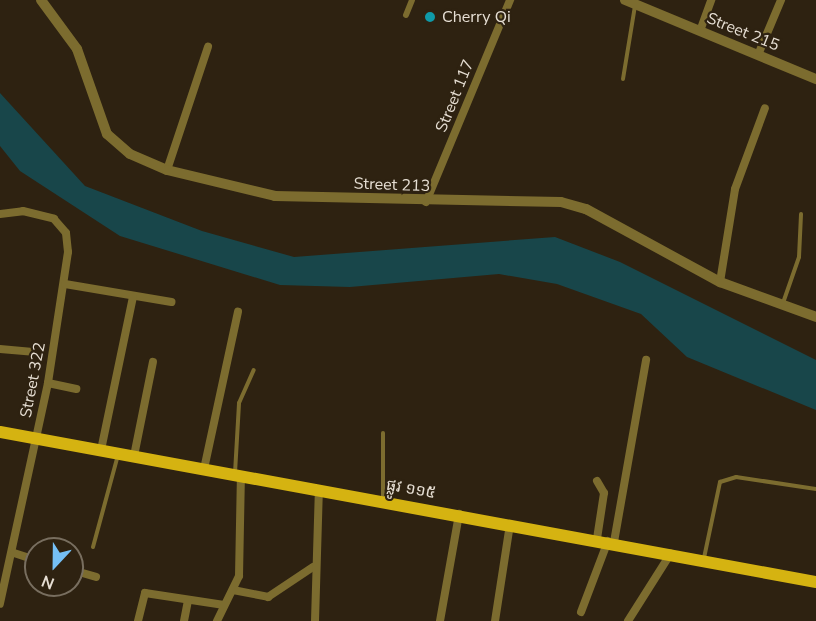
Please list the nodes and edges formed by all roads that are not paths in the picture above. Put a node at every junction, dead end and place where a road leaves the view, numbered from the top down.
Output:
1 (41, 0) edge
2 (412, 0) edge
3 (510, 0) edge
4 (711, 0) edge
5 (781, 0) edge
6 (636, 3) edge
7 (406, 15) dead end
8 (700, 31) junction
9 (208, 47) dead end
10 (758, 55) junction
11 (623, 79) dead end
12 (816, 79) edge
13 (765, 108) dead end
14 (167, 170) junction
15 (426, 202) junction
16 (0, 214) edge
17 (801, 214) dead end
18 (720, 282) junction
19 (65, 284) junction
20 (133, 297) junction
21 (171, 302) dead end
22 (782, 305) junction
23 (238, 312) dead end
24 (816, 317) edge
25 (0, 349) edge
26 (33, 352) dead end
27 (645, 360) dead end
28 (153, 362) dead end
29 (254, 370) dead end
30 (48, 383) junction
31 (76, 390) dead end
32 (0, 432) edge
33 (383, 434) dead end
34 (37, 439) junction
35 (101, 450) junction
36 (119, 453) junction
37 (134, 456) junction
38 (204, 469) junction
39 (238, 475) junction
40 (597, 481) dead end
41 (319, 489) junction
42 (816, 489) edge
43 (383, 501) junction
44 (459, 514) junction
45 (510, 524) junction
46 (606, 541) junction
47 (93, 547) dead end
48 (14, 553) junction
49 (671, 553) junction
50 (24, 556) edge
51 (704, 558) junction
52 (313, 567) junction
53 (84, 574) edge
54 (96, 577) dead end
55 (816, 582) edge
56 (233, 590) junction
57 (188, 600) junction
58 (0, 604) edge
59 (224, 605) junction
60 (581, 612) dead end
61 (138, 621) edge
62 (184, 621) edge
63 (217, 621) edge
64 (315, 621) edge
65 (440, 621) edge
66 (495, 621) edge
67 (628, 621) edge

1 - 14 street, Street 213
2 - 7 street
3 - 15 street, Street 117
4 - 8 street
5 - 10 street
6 - 8 street, Street 215
6 - 11 lane
8 - 10 street, Street 215
9 - 14 street
10 - 12 street, Street 215
13 - 18 street
14 - 15 street, Street 213
15 - 18 street, Street 213
16 - 19 street, Street 322
17 - 22 lane
18 - 22 street, Street 213
19 - 20 street
19 - 30 street, Street 322
20 - 21 street
20 - 35 street
22 - 24 street, Street 213
23 - 38 street
25 - 26 street
27 - 46 street
28 - 37 street
29 - 39 lane
30 - 31 street
30 - 34 street, Street 322
32 - 34 main road, ផ្លូវ ១១៥
33 - 43 lane
34 - 35 main road, ផ្លូវ ១១៥
34 - 48 street, Street 322
35 - 36 main road, ផ្លូវ ១១៥
36 - 37 main road, ផ្លូវ ១១៥
36 - 47 lane
37 - 38 main road, ផ្លូវ ១១៥
38 - 39 main road, ផ្លូវ ១១៥
39 - 41 main road, ផ្លូវ ១១៥
39 - 56 street
40 - 46 street
41 - 43 main road, ផ្លូវ ១១៥
41 - 52 street
42 - 51 lane
43 - 44 main road, ផ្លូវ ១១៥
44 - 45 main road, ផ្លូវ ១១៥
44 - 65 street
45 - 46 main road, ផ្លូវ ១១៥
45 - 66 street
46 - 49 main road, ផ្លូវ ១១៥
46 - 60 street
48 - 50 street
48 - 58 street, Street 322
49 - 51 main road, ផ្លូវ ១១៥
49 - 67 street
51 - 55 main road, ផ្លូវ ១១៥
52 - 56 street
52 - 64 street
53 - 54 street
56 - 59 street
57 - 59 street
57 - 61 street
57 - 62 street
59 - 63 street

